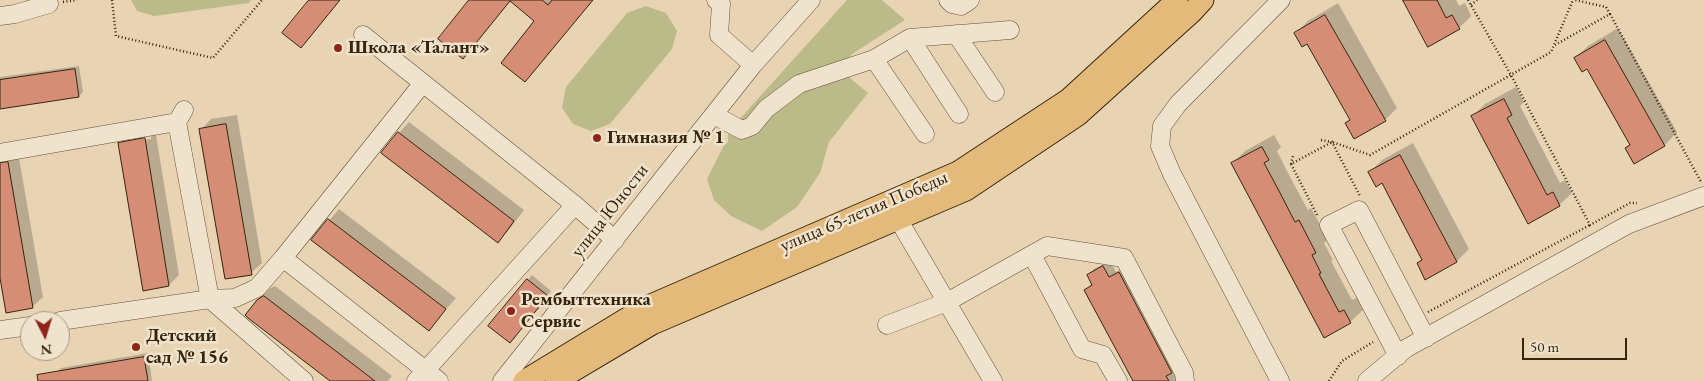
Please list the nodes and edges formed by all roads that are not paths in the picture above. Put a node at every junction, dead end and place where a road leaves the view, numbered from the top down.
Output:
1 (716, 0) edge
2 (812, 0) edge
3 (948, 0) edge
4 (970, 0) edge
5 (1177, 0) edge
6 (1202, 0) edge
7 (1281, 0) edge
8 (49, 4) dead end
9 (9, 10) edge
10 (1010, 30) dead end
11 (956, 34) junction
12 (363, 35) dead end
13 (910, 38) junction
14 (874, 59) junction
15 (753, 65) junction
16 (423, 83) junction
17 (995, 92) dead end
18 (959, 114) dead end
19 (714, 115) junction
20 (925, 134) dead end
21 (0, 153) edge
22 (1698, 191) edge
23 (575, 205) junction
24 (898, 219) junction
25 (615, 240) junction
26 (1032, 255) junction
27 (283, 258) junction
28 (210, 299) junction
29 (947, 302) junction
30 (70, 320) edge
31 (887, 325) dead end
32 (20, 327) edge
33 (0, 328) edge
34 (1426, 338) junction
35 (1398, 356) junction
36 (427, 378) edge
37 (304, 381) edge
38 (502, 381) edge
39 (524, 381) edge
40 (556, 381) edge
41 (993, 381) edge
42 (1118, 381) edge
43 (1185, 381) edge
44 (1280, 381) edge
45 (1367, 381) edge

1 - 15 street
2 - 15 street, улица Юности
3 - 4 street
5 - 39 main road, улица 65-летия Победы
6 - 24 main road, улица 65-летия Победы
7 - 44 street
8 - 9 street
10 - 11 street
11 - 13 street
11 - 17 street
12 - 16 street
13 - 14 street
13 - 18 street
14 - 19 street
14 - 20 street
15 - 19 street, улица Юности
16 - 23 street
16 - 27 street
19 - 25 street, улица Юности
21 - 28 street
22 - 34 street
23 - 25 street
23 - 36 street
24 - 29 street
24 - 40 main road, улица 65-летия Победы
25 - 38 street, улица Юности
26 - 29 street
26 - 42 street
26 - 43 street
27 - 28 street
27 - 36 street
28 - 30 street
28 - 37 street
29 - 31 street
29 - 41 street
32 - 33 street
34 - 35 street
34 - 35 street
35 - 45 street

